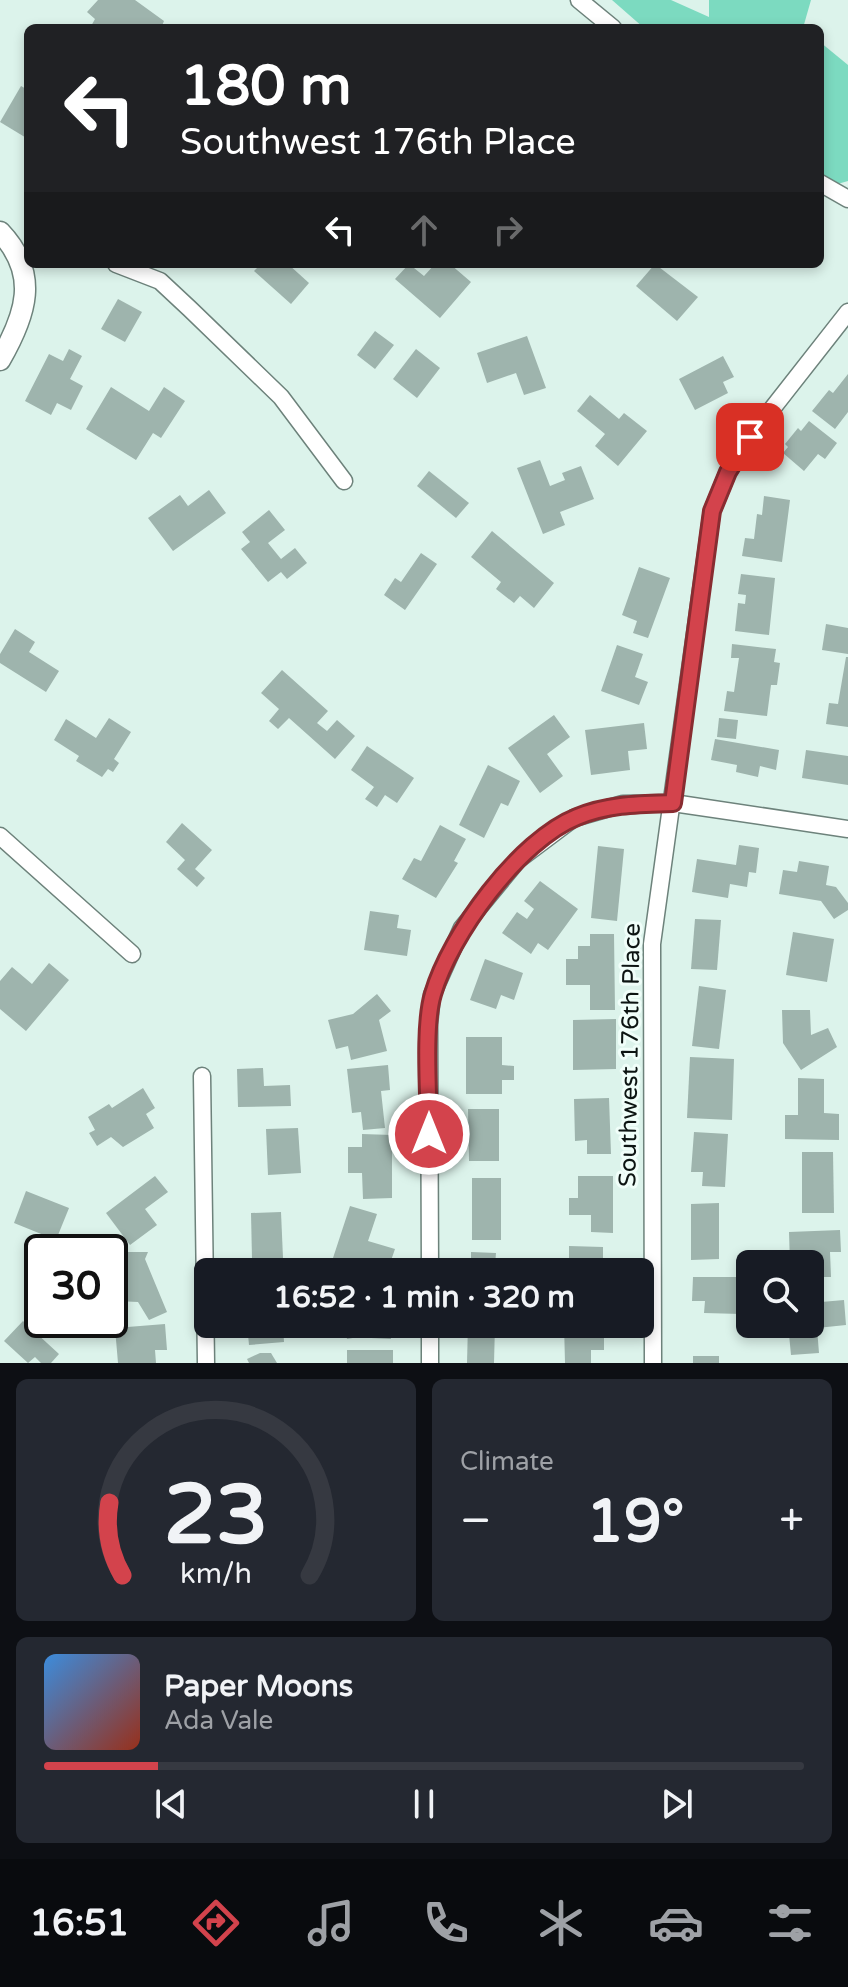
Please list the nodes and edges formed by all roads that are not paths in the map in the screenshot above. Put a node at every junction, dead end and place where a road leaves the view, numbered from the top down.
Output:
1 (579, 0) edge
2 (608, 24) edge
3 (824, 185) edge
4 (848, 199) edge
5 (0, 232) edge
6 (24, 260) edge
7 (25, 268) edge
8 (126, 268) edge
9 (848, 312) edge
10 (0, 360) edge
11 (344, 481) dead end
12 (673, 803) junction
13 (848, 829) edge
14 (0, 836) edge
15 (132, 954) dead end
16 (202, 1076) dead end
17 (430, 1258) edge
18 (430, 1338) edge
19 (206, 1363) edge
20 (430, 1363) edge
21 (653, 1363) edge

1 - 2 street
3 - 4 street
5 - 6 street
7 - 10 street
8 - 11 street
9 - 12 street, Southwest 176th Place
12 - 13 street
12 - 17 street
12 - 21 street, Southwest 176th Place
14 - 15 street
16 - 19 street
18 - 20 street

